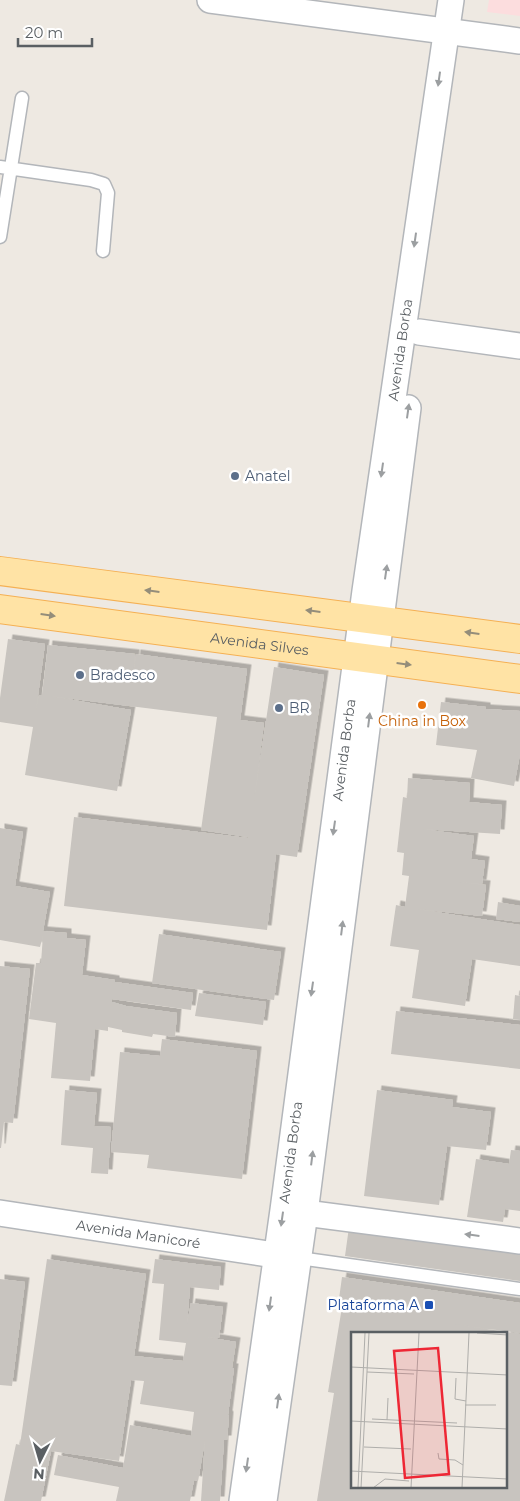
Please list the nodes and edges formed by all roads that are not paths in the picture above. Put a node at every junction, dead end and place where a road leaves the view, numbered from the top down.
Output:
1 (210, 0) edge
2 (451, 0) edge
3 (468, 0) edge
4 (454, 32) junction
5 (520, 41) edge
6 (22, 98) dead end
7 (5, 167) edge
8 (0, 237) edge
9 (103, 252) dead end
10 (418, 332) junction
11 (520, 346) edge
12 (0, 571) edge
13 (0, 609) edge
14 (371, 619) junction
15 (520, 639) edge
16 (366, 659) junction
17 (520, 679) edge
18 (0, 1213) edge
19 (306, 1213) junction
20 (520, 1241) edge
21 (288, 1257) junction
22 (520, 1289) edge
23 (242, 1501) edge
24 (264, 1501) edge

1 - 4 street
2 - 4 street, Avenida Borba
3 - 4 street, Avenida Borba
4 - 5 street
4 - 10 street, Avenida Borba
4 -> 14 street, Avenida Borba
6 - 7 lane
7 - 8 lane
7 - 9 lane
10 - 11 street
14 -> 10 street, Avenida Borba
14 -> 12 main road
13 -> 16 main road, Avenida Silves
15 -> 14 main road
14 - 16 street, Avenida Borba
16 -> 17 main road, Avenida Silves
19 -> 16 street, Avenida Borba
16 -> 21 street, Avenida Borba
18 - 21 street, Avenida Manicoré
20 -> 19 street
19 - 21 street, Avenida Borba
21 - 22 lane
21 -> 23 street, Avenida Borba
24 -> 21 street, Avenida Borba

